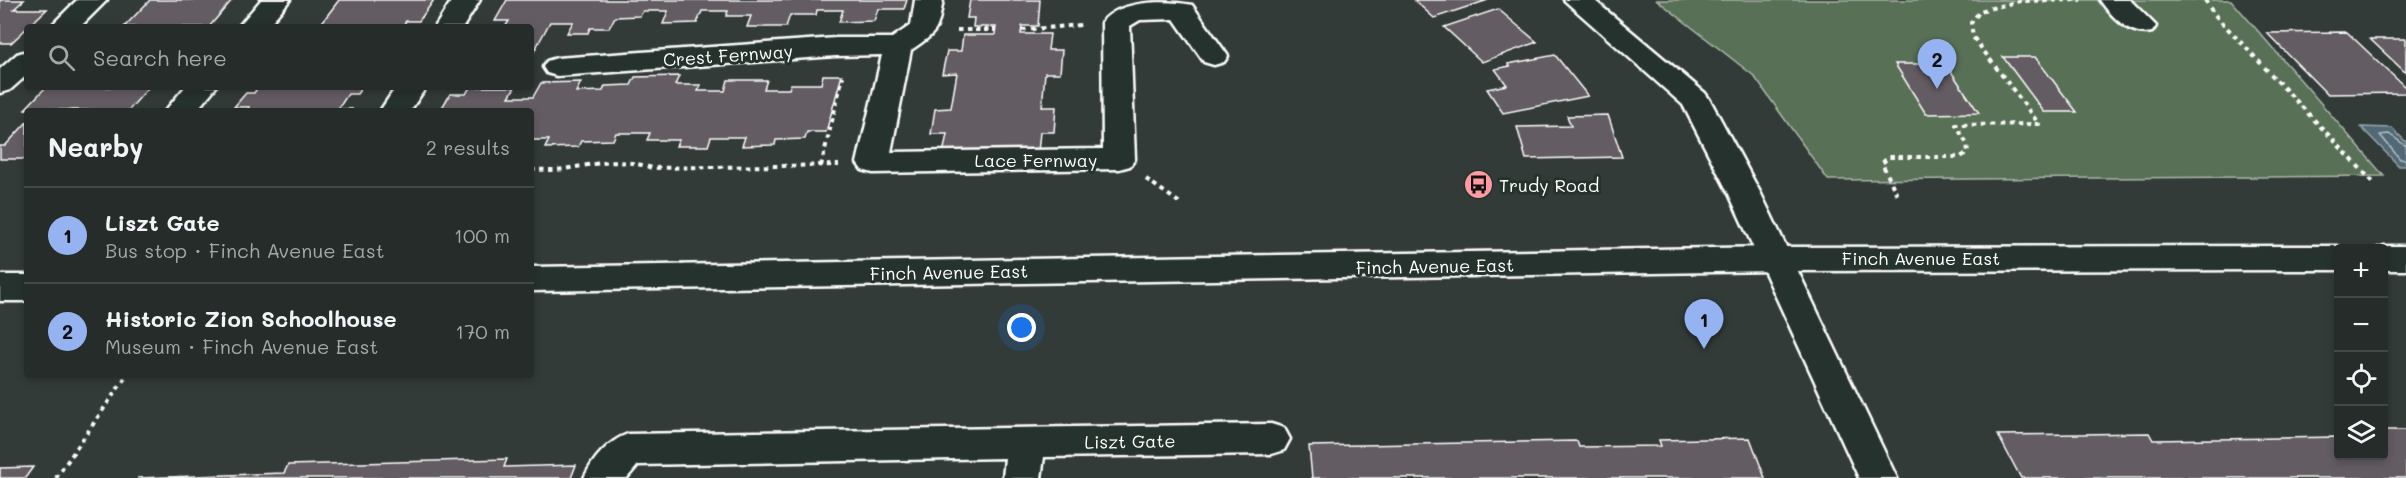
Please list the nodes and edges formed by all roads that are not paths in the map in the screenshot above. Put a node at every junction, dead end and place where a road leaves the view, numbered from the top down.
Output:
1 (93, 0) edge
2 (276, 0) edge
3 (466, 0) edge
4 (929, 0) edge
5 (1578, 0) edge
6 (2114, 0) edge
7 (66, 24) edge
8 (255, 24) edge
9 (451, 24) edge
10 (2142, 26) dead end
11 (898, 46) junction
12 (1214, 56) dead end
13 (24, 63) edge
14 (557, 67) dead end
15 (0, 84) edge
16 (198, 90) edge
17 (409, 90) edge
18 (183, 108) edge
19 (397, 108) edge
20 (2334, 258) edge
21 (2388, 258) edge
22 (2406, 258) edge
23 (1775, 259) junction
24 (534, 279) edge
25 (0, 288) edge
26 (24, 288) edge
27 (1271, 440) dead end
28 (1024, 460) edge
29 (603, 478) edge
30 (1878, 478) edge

1 - 7 main road
2 - 8 main road
3 - 9 main road
4 - 11 main road
5 - 23 main road
6 - 10 main road
11 - 12 main road, Lace Fernway
11 - 14 main road, Crest Fernway
13 - 15 main road
16 - 18 main road
17 - 19 main road
20 - 23 main road, Finch Avenue East
21 - 22 main road
23 - 24 main road, Finch Avenue East
23 - 30 main road
25 - 26 main road
27 - 28 main road, Liszt Gate
28 - 29 main road, Liszt Gate

